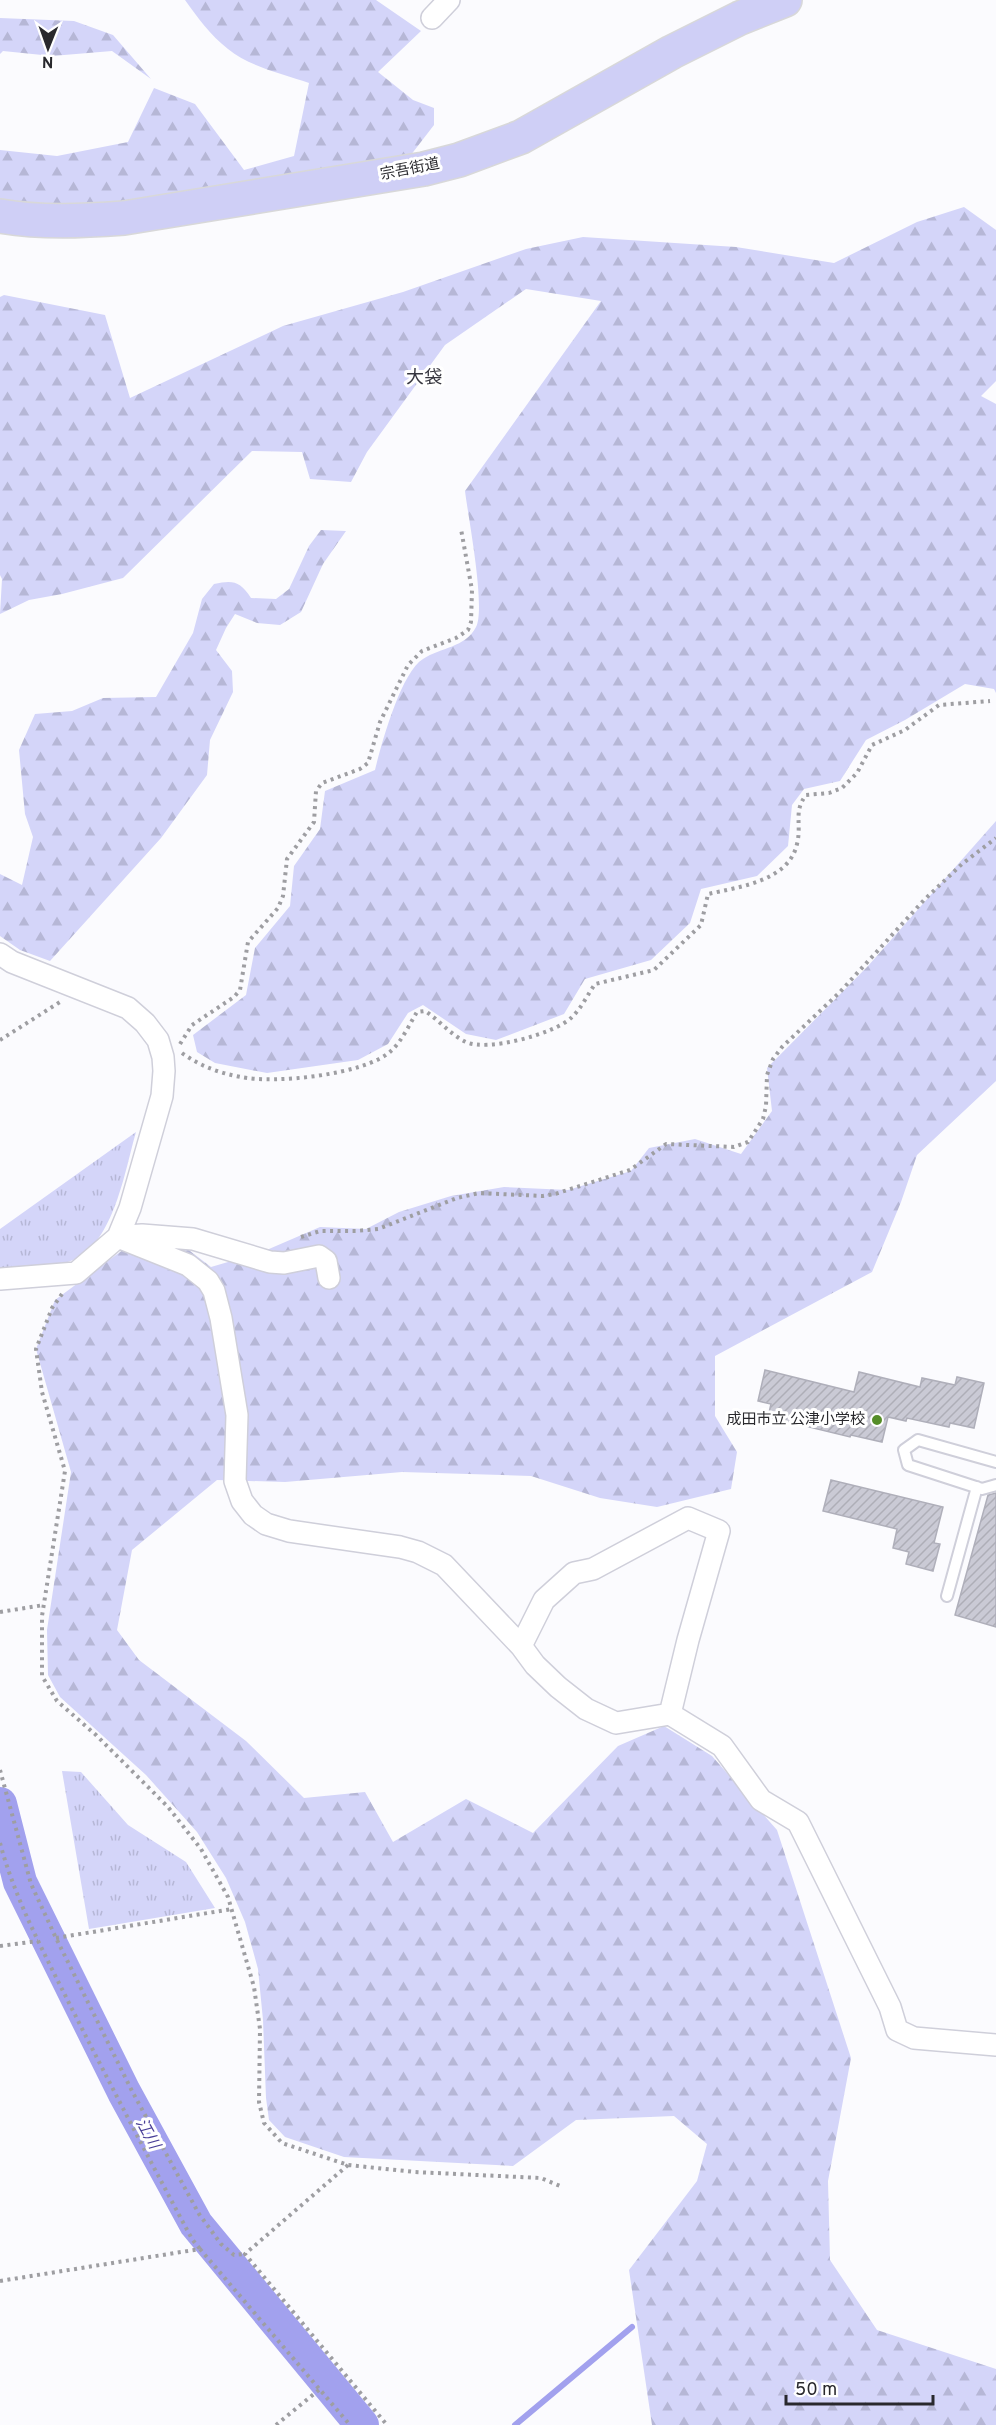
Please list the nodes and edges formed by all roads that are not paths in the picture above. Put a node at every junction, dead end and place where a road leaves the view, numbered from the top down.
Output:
1 (449, 0) edge
2 (785, 0) edge
3 (432, 18) dead end
4 (0, 216) edge
5 (0, 954) edge
6 (118, 1237) junction
7 (329, 1278) dead end
8 (0, 1279) edge
9 (996, 1462) edge
10 (996, 1485) edge
11 (977, 1487) junction
12 (947, 1596) dead end
13 (520, 1646) junction
14 (670, 1714) junction
15 (996, 2045) edge

1 - 3 street
2 - 4 highway, 宗吾街道
5 - 6 street
6 - 7 street
6 - 8 street
6 - 13 street
9 - 11 lane
10 - 11 lane
11 - 12 lane
13 - 14 street
13 - 14 street
14 - 15 street

